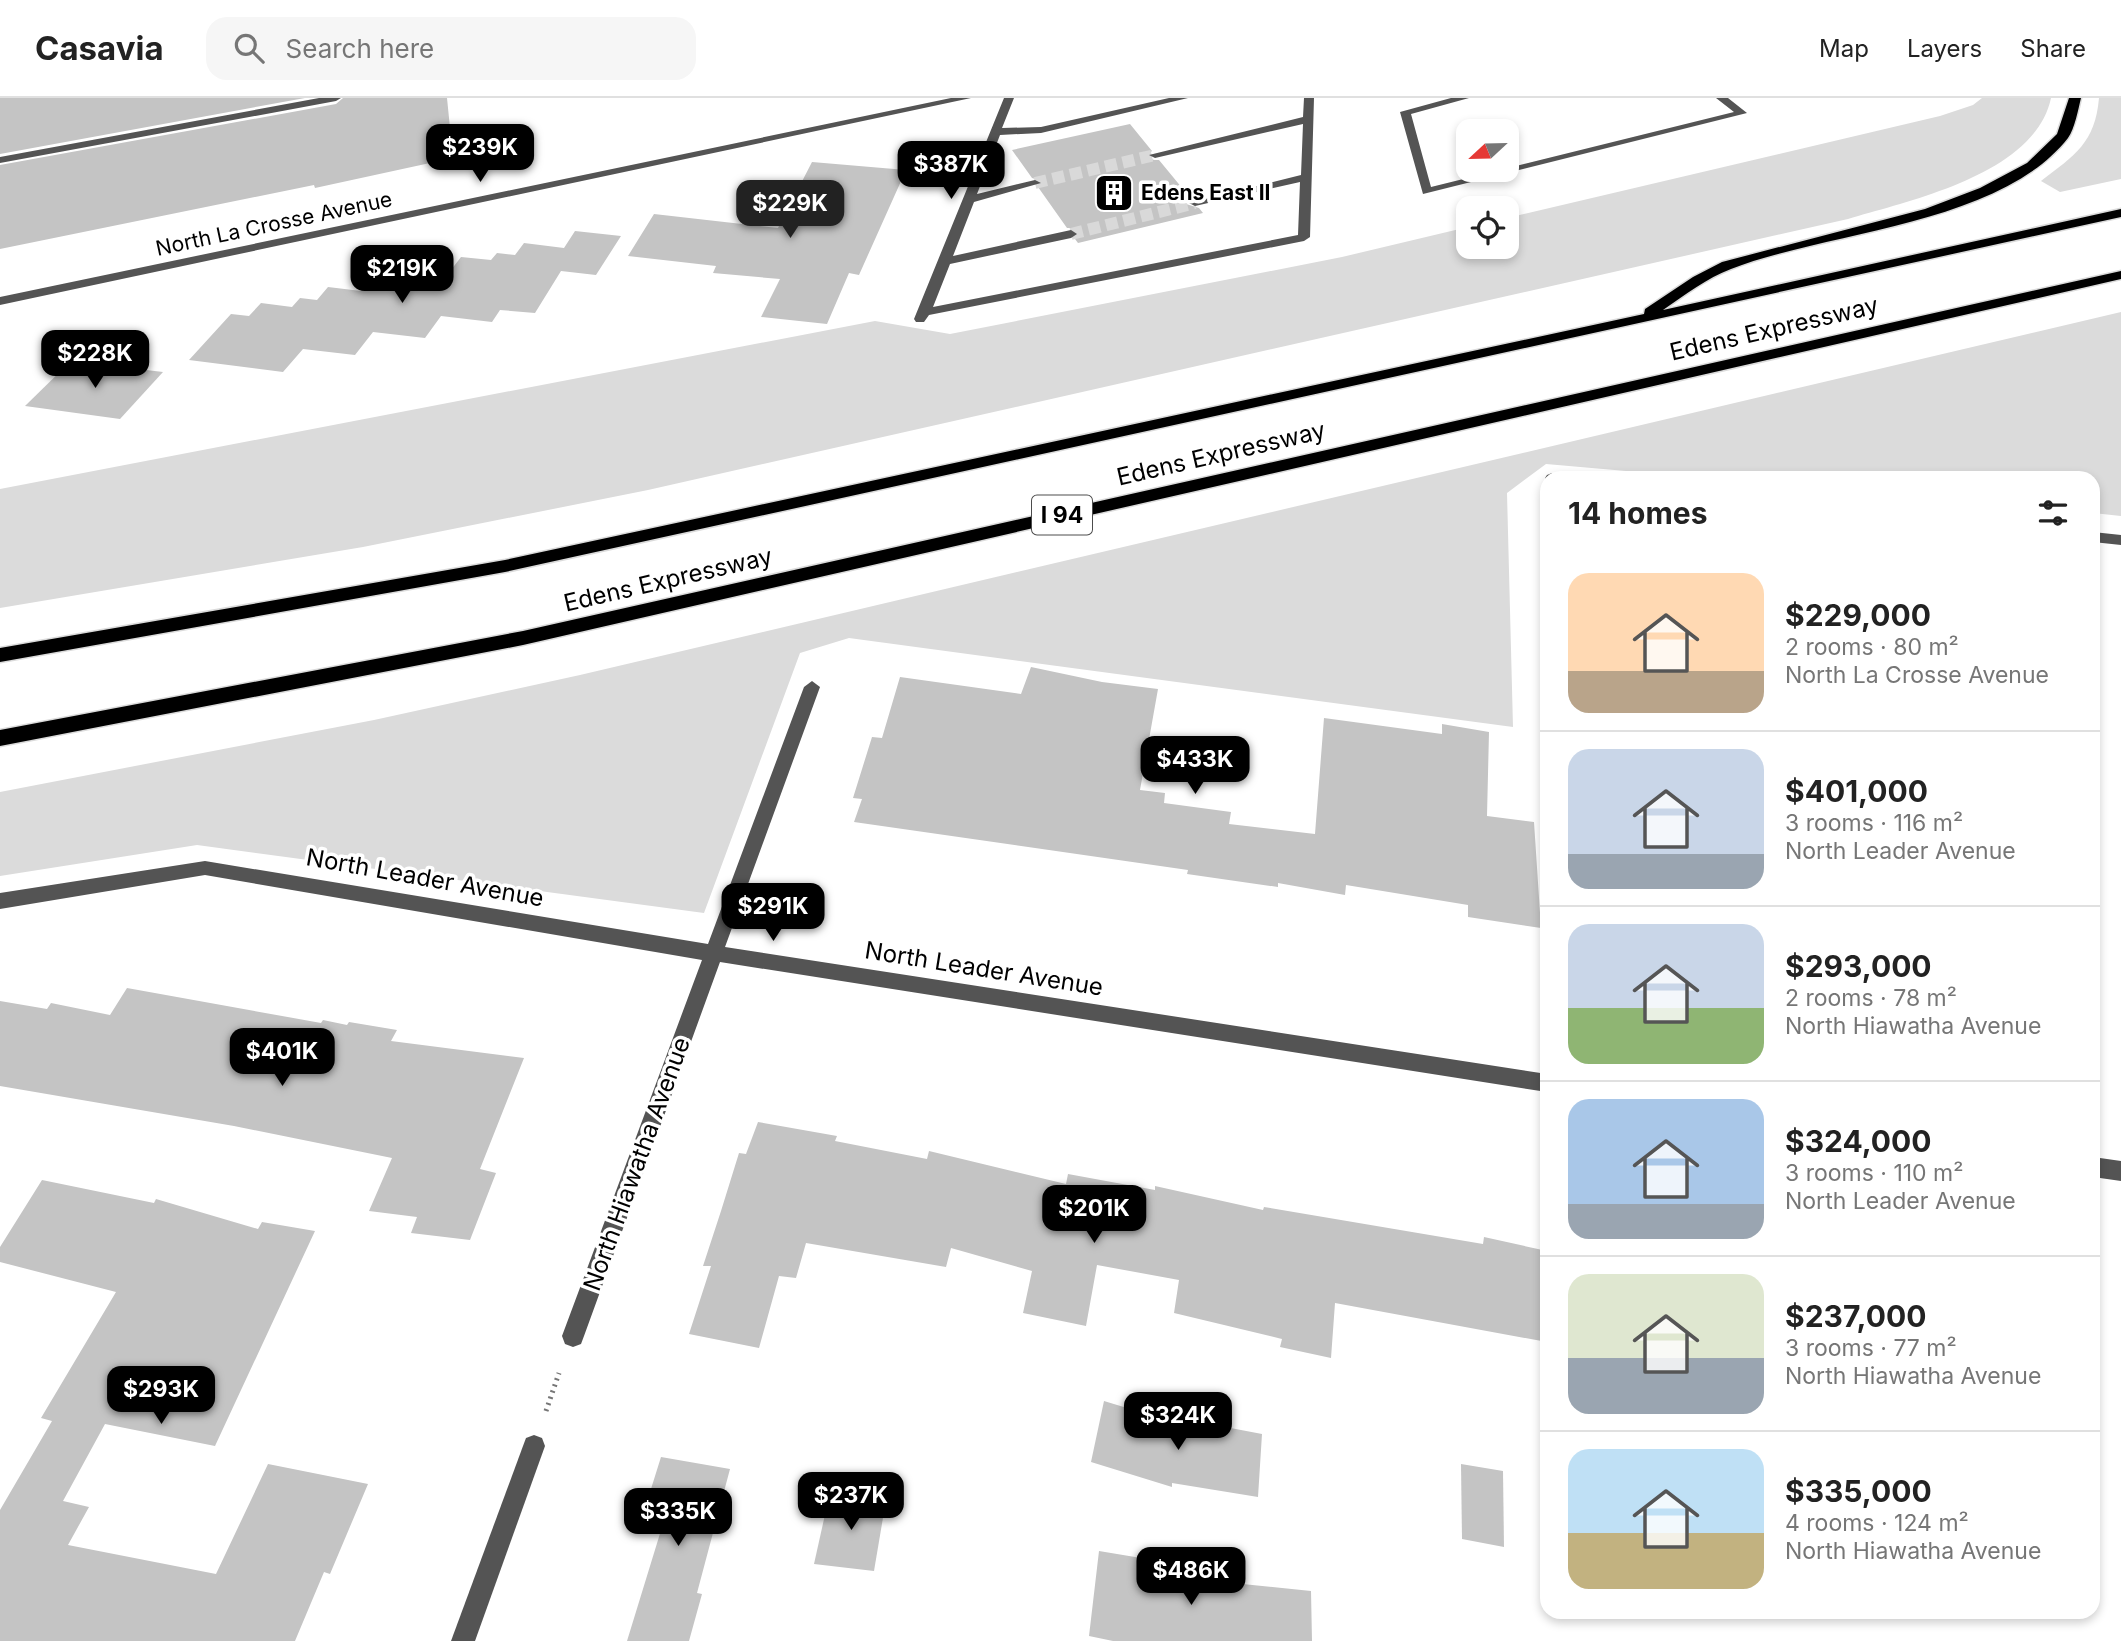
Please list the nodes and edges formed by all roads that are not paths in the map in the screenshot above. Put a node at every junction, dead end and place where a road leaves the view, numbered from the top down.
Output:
1 (336, 98) edge
2 (966, 98) edge
3 (1009, 98) edge
4 (1183, 98) edge
5 (1309, 98) edge
6 (1464, 98) edge
7 (1721, 98) edge
8 (2075, 98) edge
9 (1308, 119) junction
10 (995, 132) junction
11 (1156, 155) tunnel mouth
12 (0, 160) edge
13 (1307, 177) junction
14 (1035, 183) tunnel mouth
15 (968, 200) junction
16 (1195, 204) tunnel mouth
17 (2121, 213) edge
18 (1071, 234) tunnel mouth
19 (945, 261) junction
20 (2121, 275) edge
21 (0, 301) edge
22 (1634, 321) junction
23 (2100, 538) edge
24 (2121, 540) edge
25 (0, 655) edge
26 (812, 687) dead end
27 (0, 738) edge
28 (0, 901) edge
29 (715, 954) junction
30 (1540, 1082) edge
31 (2100, 1168) edge
32 (2121, 1171) edge
33 (573, 1336) road end
34 (534, 1446) road end
35 (463, 1641) edge

1 - 12 street
2 - 21 street, North La Crosse Avenue
3 - 10 street
4 - 10 street
5 - 9 street
6 - 7 street
8 - 22 highway
9 - 11 street
9 - 13 street
10 - 15 street
13 - 16 street
13 - 19 street
14 - 15 street
15 - 19 street
17 - 22 highway, Edens Expressway
18 - 19 street
20 - 27 highway, Edens Expressway / I 94
22 - 25 highway, Edens Expressway
23 - 24 street
26 - 29 street, North Hiawatha Avenue
28 - 29 street, North Leader Avenue
29 - 30 street, North Leader Avenue
29 - 33 street, North Hiawatha Avenue
31 - 32 street
34 - 35 street

